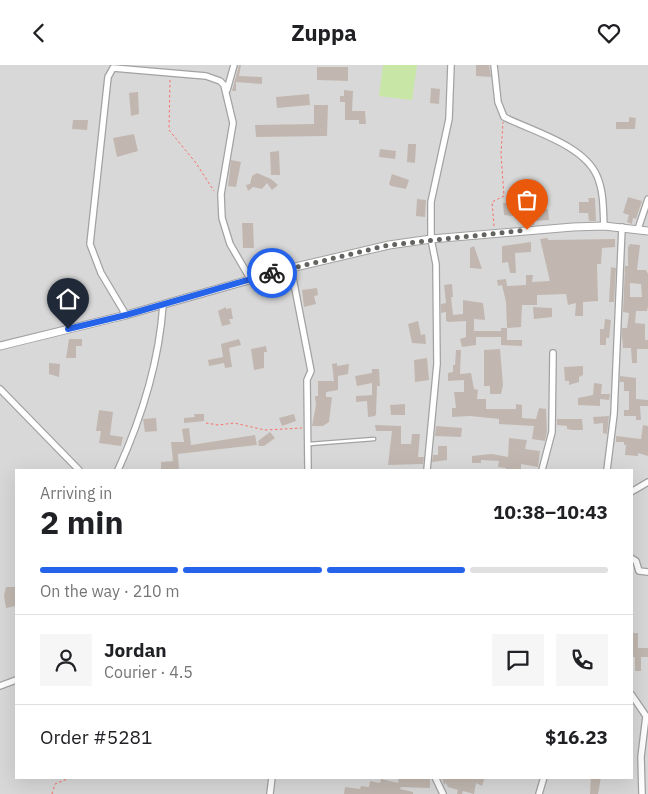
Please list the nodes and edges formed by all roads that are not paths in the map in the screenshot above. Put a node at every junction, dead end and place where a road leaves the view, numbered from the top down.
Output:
1 (234, 65) edge
2 (451, 65) edge
3 (494, 65) edge
4 (115, 66) edge
5 (227, 90) junction
6 (648, 199) edge
7 (604, 226) junction
8 (622, 227) junction
9 (638, 229) junction
10 (648, 231) edge
11 (431, 239) junction
12 (291, 268) junction
13 (251, 279) junction
14 (164, 305) junction
15 (126, 315) junction
16 (0, 346) edge
17 (553, 353) dead end
18 (0, 389) edge
19 (374, 439) dead end
20 (308, 444) junction
21 (77, 469) edge
22 (118, 469) edge
23 (308, 469) edge
24 (427, 469) edge
25 (542, 469) edge
26 (607, 469) edge
27 (648, 482) edge
28 (633, 491) edge
29 (633, 559) edge
30 (648, 572) edge
31 (15, 680) edge
32 (0, 686) edge
33 (633, 698) edge
34 (647, 716) edge
35 (272, 779) edge
36 (436, 779) edge
37 (544, 779) edge
38 (441, 793) edge
39 (270, 794) edge
40 (540, 794) edge
41 (642, 794) edge

1 - 5 street
2 - 11 street
3 - 7 street
4 - 5 street
4 - 15 street
5 - 13 street
6 - 9 street
7 - 8 street
7 - 11 street
8 - 9 street
8 - 26 street
9 - 10 street
11 - 12 street
11 - 24 street
12 - 13 street
12 - 20 street
13 - 14 street
14 - 15 street
14 - 22 street
15 - 16 street
17 - 25 street
18 - 21 street
19 - 20 lane
20 - 23 street
27 - 28 street
29 - 30 street
31 - 32 street
33 - 34 street
34 - 41 street
35 - 39 street
36 - 38 street
37 - 40 street

